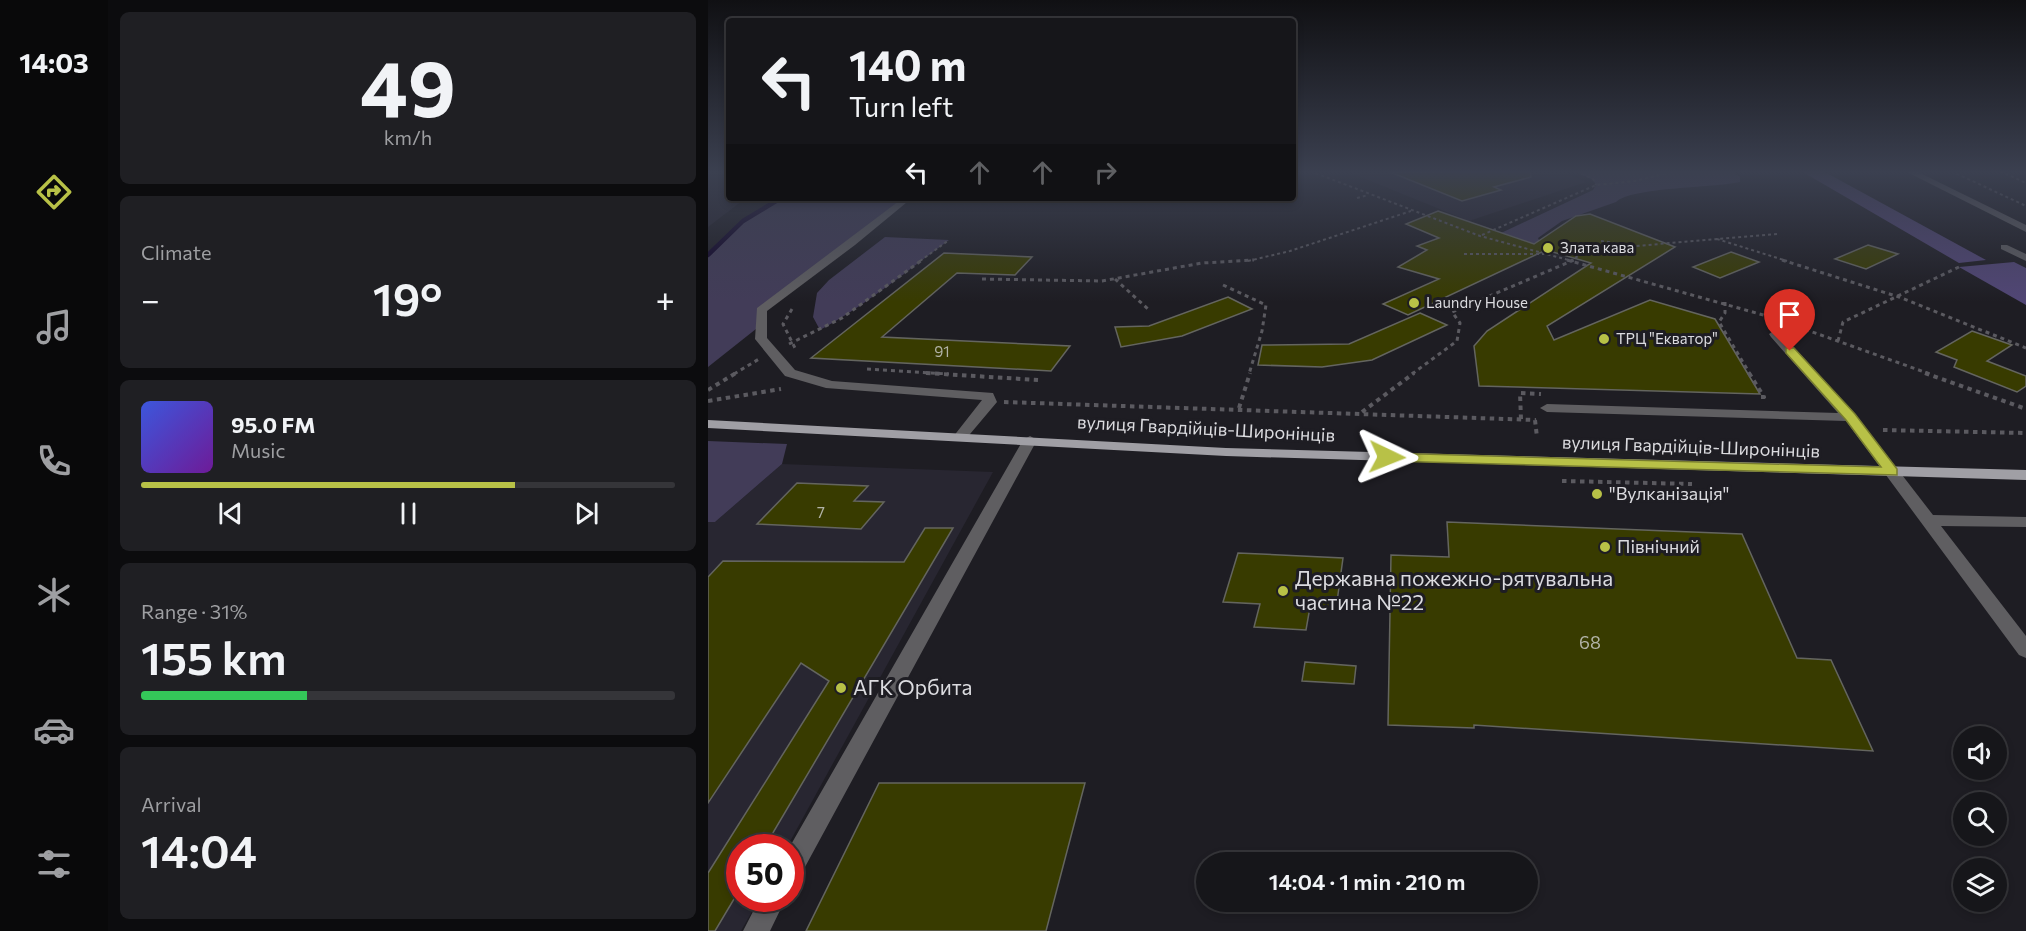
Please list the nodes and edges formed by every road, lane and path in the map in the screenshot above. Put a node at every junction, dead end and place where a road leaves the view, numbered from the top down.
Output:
1 (888, 214) edge
2 (1401, 214) edge
3 (1421, 214) edge
4 (1529, 214) edge
5 (1997, 214) edge
6 (2026, 229) edge
7 (1777, 234) dead end
8 (1480, 236) junction
9 (1717, 239) junction
10 (949, 240) dead end
11 (1601, 241) dead end
12 (2004, 247) dead end
13 (1588, 250) dead end
14 (1464, 254) dead end
15 (1550, 254) junction
16 (2026, 258) edge
17 (1572, 260) junction
18 (1959, 267) dead end
19 (982, 279) dead end
20 (1114, 279) junction
21 (1223, 285) dead end
22 (1899, 297) junction
23 (796, 300) dead end
24 (1725, 302) junction
25 (1148, 309) dead end
26 (1778, 320) dead end
27 (1789, 323) dead end
28 (1775, 334) dead end
29 (1838, 341) junction
30 (792, 343) junction
31 (2026, 348) edge
32 (771, 352) junction
33 (800, 358) dead end
34 (860, 369) dead end
35 (1038, 380) dead end
36 (790, 389) dead end
37 (708, 390) edge
38 (1749, 397) dead end
39 (708, 401) edge
40 (990, 402) junction
41 (1239, 408) junction
42 (2026, 409) edge
43 (1541, 410) junction
44 (1362, 413) junction
45 (1850, 417) junction
46 (1521, 419) junction
47 (708, 424) edge
48 (1860, 430) junction
49 (2026, 433) edge
50 (960, 437) junction
51 (1537, 437) dead end
52 (1030, 440) junction
53 (1892, 472) junction
54 (2026, 475) edge
55 (1928, 520) junction
56 (2026, 522) edge
57 (2026, 650) edge
58 (804, 844) edge
59 (766, 912) edge
60 (756, 931) edge

1 - 32 street
2 - 20 path
3 - 8 path
4 - 8 path
5 - 6 street
7 - 9 path
8 - 15 path
9 - 11 path
9 - 22 path
10 - 30 path
12 - 16 street
13 - 17 path
14 - 15 path
15 - 17 path
17 - 24 path
17 - 44 path
18 - 22 path
19 - 20 path
20 - 25 path
21 - 41 path
22 - 29 path
22 - 31 path
23 - 30 path
24 - 26 path
24 - 38 path
27 - 29 path
28 - 45 street
29 - 42 path
30 - 32 path
30 - 33 path
32 - 37 path
32 - 40 street
34 - 35 path
36 - 39 path
40 - 41 path
40 - 50 street
41 - 44 path
43 - 45 street
43 - 46 path
43 - 46 path
43 - 51 path
44 - 46 path
45 - 48 street
47 - 50 main road, вулиця Гвардійців-Широнінців
48 - 49 path
48 - 53 street
50 - 52 main road, вулиця Гвардійців-Широнінців
52 - 53 main road, вулиця Гвардійців-Широнінців
52 - 58 street
53 - 54 main road, вулиця Гвардійців-Широнінців
53 - 55 street
55 - 56 street
55 - 57 street
59 - 60 street

